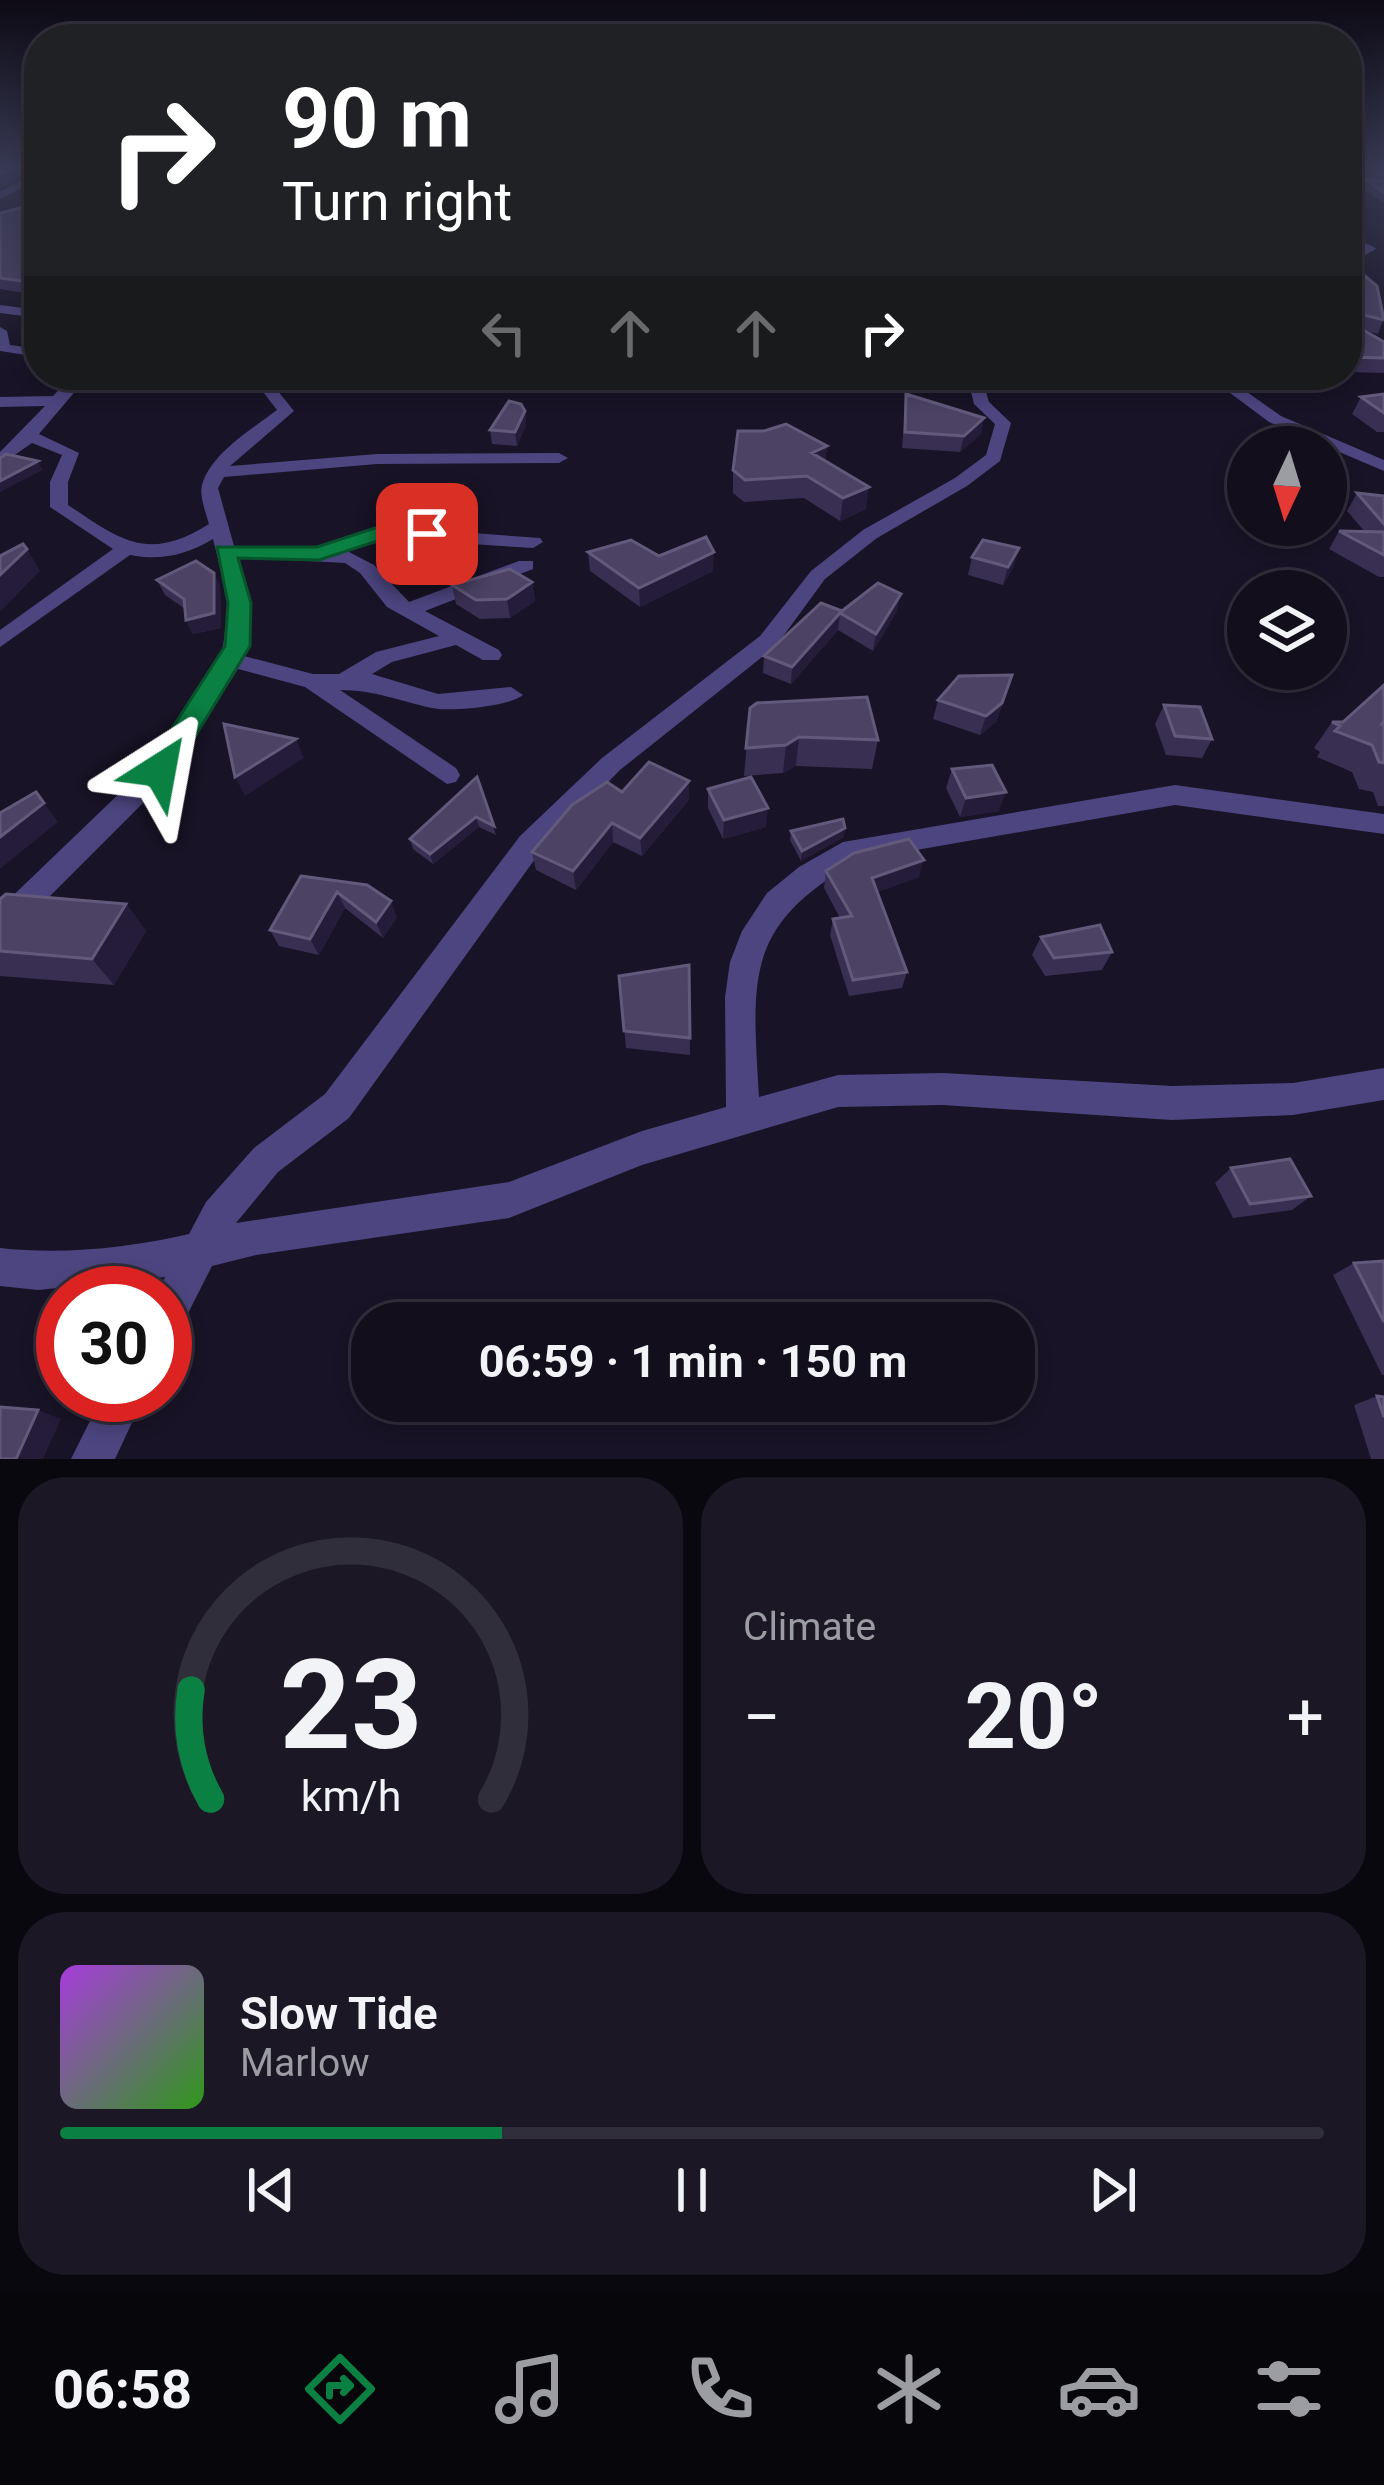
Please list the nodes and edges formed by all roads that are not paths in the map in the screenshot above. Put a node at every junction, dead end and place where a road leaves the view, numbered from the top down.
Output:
1 (0, 331) edge
2 (24, 351) edge
3 (66, 390) edge
4 (269, 390) edge
5 (978, 390) edge
6 (1235, 390) edge
7 (54, 401) junction
8 (0, 402) edge
9 (30, 436) junction
10 (559, 458) dead end
11 (0, 460) edge
12 (221, 465) junction
13 (1384, 465) edge
14 (218, 527) junction
15 (533, 542) dead end
16 (124, 551) junction
17 (224, 551) junction
18 (319, 554) junction
19 (526, 566) dead end
20 (408, 610) junction
21 (458, 638) junction
22 (0, 640) edge
23 (491, 656) dead end
24 (232, 660) junction
25 (346, 680) junction
26 (313, 682) junction
27 (512, 695) dead end
28 (447, 776) dead end
29 (1384, 824) edge
30 (0, 927) edge
31 (1384, 1084) edge
32 (742, 1121) junction
33 (200, 1249) junction
34 (191, 1266) edge
35 (0, 1267) edge
36 (111, 1422) edge
37 (92, 1459) edge

1 - 2 street
3 - 7 street
4 - 12 street
5 - 33 street
6 - 13 street
7 - 8 street
7 - 9 street
9 - 11 street
9 - 16 street
10 - 12 street
12 - 14 street
14 - 16 street
14 - 17 street
15 - 18 street
16 - 22 street
17 - 18 street
17 - 24 street
18 - 20 street
19 - 20 street
20 - 21 street
21 - 23 street
21 - 25 street
24 - 26 street
24 - 30 street
25 - 26 street
25 - 27 street
26 - 28 street
29 - 32 street
31 - 32 street
32 - 33 street
33 - 34 street
33 - 35 street
36 - 37 street

